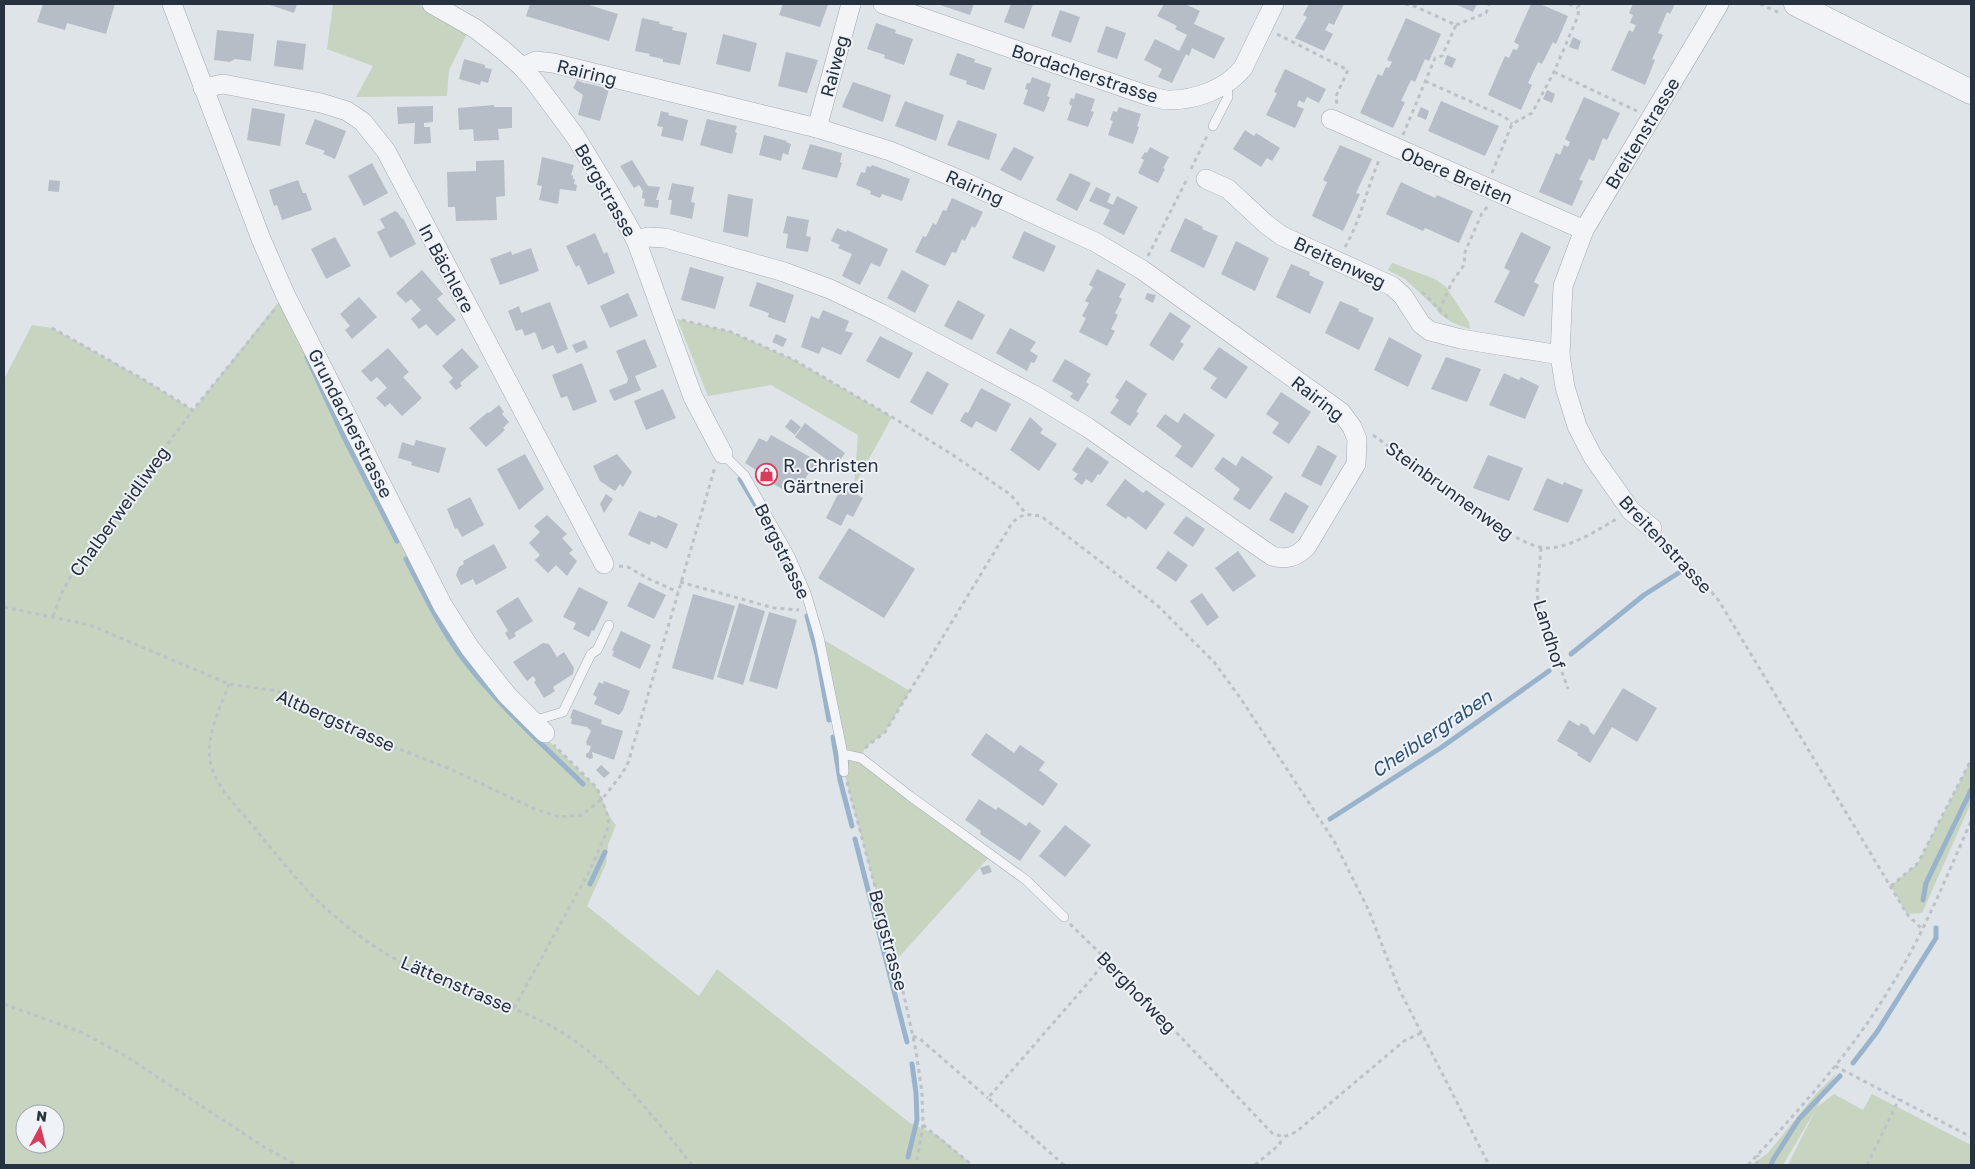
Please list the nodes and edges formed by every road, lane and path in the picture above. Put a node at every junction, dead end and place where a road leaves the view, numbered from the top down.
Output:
1 (172, 4) edge
2 (432, 4) edge
3 (851, 4) edge
4 (883, 4) edge
5 (1274, 4) edge
6 (1405, 4) edge
7 (1489, 4) edge
8 (1569, 4) edge
9 (1719, 4) edge
10 (1796, 4) edge
11 (1578, 6) edge
12 (1456, 25) junction
13 (1263, 27) junction
14 (522, 67) junction
15 (1554, 72) junction
16 (1425, 82) junction
17 (1227, 84) junction
18 (203, 88) junction
19 (1971, 92) edge
20 (1652, 117) junction
21 (1335, 121) joint
22 (1512, 124) junction
23 (1213, 126) dead end
24 (817, 128) junction
25 (1206, 139) dead end
26 (1397, 149) junction
27 (1379, 161) dead end
28 (1193, 165) dead end
29 (1206, 178) dead end
30 (1187, 179) dead end
31 (1488, 195) junction
32 (1584, 230) junction
33 (636, 240) junction
34 (1346, 245) dead end
35 (1151, 249) dead end
36 (285, 294) junction
37 (1438, 311) dead end
38 (664, 315) junction
39 (52, 328) dead end
40 (1560, 355) junction
41 (193, 410) junction
42 (1352, 427) junction
43 (723, 454) junction
44 (1631, 511) junction
45 (1026, 514) junction
46 (1652, 528) joint
47 (1541, 548) junction
48 (604, 564) joint
49 (680, 582) junction
50 (678, 592) junction
51 (4, 607) edge
52 (810, 607) junction
53 (52, 616) junction
54 (609, 625) dead end
55 (229, 684) junction
56 (1568, 689) dead end
57 (539, 727) junction
58 (842, 754) junction
59 (860, 758) junction
60 (1971, 760) edge
61 (844, 772) joint
62 (603, 798) junction
63 (1971, 821) edge
64 (1890, 886) junction
65 (1064, 917) joint
66 (1923, 930) junction
67 (1107, 959) junction
68 (4, 1004) edge
69 (514, 1008) junction
70 (1422, 1033) junction
71 (913, 1036) junction
72 (1835, 1066) junction
73 (988, 1098) junction
74 (1899, 1099) junction
75 (923, 1125) junction
76 (1283, 1137) junction
77 (1971, 1137) edge
78 (1758, 1155) junction
79 (297, 1165) edge
80 (692, 1165) edge
81 (916, 1165) edge
82 (972, 1165) edge
83 (1064, 1165) edge
84 (1255, 1165) edge
85 (1489, 1165) edge
86 (1748, 1165) edge
87 (1757, 1165) edge
88 (1867, 1165) edge

1 - 18 street, Grundacherstrasse
2 - 14 street, Bergstrasse
3 - 24 street, Raiweg
4 - 17 street, Bordacherstrasse
5 - 13 street, Bordacherstrasse
6 - 12 path
7 - 12 path
8 - 11 path
9 - 20 street, Breitenstrasse
10 - 19 street
11 - 15 path
12 - 16 path
13 - 17 street, Bordacherstrasse
13 - 21 path
14 - 24 street, Rairing
14 - 33 street, Bergstrasse
15 - 20 path
15 - 22 path
16 - 22 path
16 - 26 path
17 - 23 lane
18 - 36 street, Grundacherstrasse
18 - 48 street, In Bächlere
20 - 32 street, Breitenstrasse
21 - 26 street, Obere Breiten
22 - 31 path
24 - 42 street, Rairing
25 - 28 path
26 - 31 street, Obere Breiten
27 - 34 path
29 - 40 street, Breitenweg
30 - 35 path
31 - 32 street, Obere Breiten
31 - 37 path
32 - 40 street, Breitenstrasse
33 - 38 street, Bergstrasse
33 - 42 street, Rairing
36 - 41 path, Chalberweidliweg
36 - 57 street, Grundacherstrasse
38 - 43 street, Bergstrasse
38 - 45 path
39 - 41 path
40 - 44 street, Breitenstrasse
41 - 53 path, Chalberweidliweg
42 - 47 path, Steinbrunnenweg
43 - 49 path, Altbergstrasse
43 - 52 lane, Bergstrasse
44 - 46 street, Breitenstrasse
44 - 47 path
45 - 59 path
45 - 70 path
46 - 64 path, Breitenstrasse
47 - 56 path, Landhof
48 - 50 path
49 - 50 path, Altbergstrasse
49 - 52 path
50 - 62 path, Altbergstrasse
51 - 53 path, Altbergstrasse
52 - 58 lane, Bergstrasse
53 - 55 path, Altbergstrasse
54 - 57 lane
55 - 62 path, Altbergstrasse
55 - 69 path, Lättenstrasse
57 - 62 path
58 - 59 lane
58 - 61 lane, Bergstrasse
59 - 65 lane
60 - 64 path
61 - 71 path, Bergstrasse
62 - 69 path
63 - 66 path
64 - 66 path, Breitenstrasse
65 - 67 path, Berghofweg
66 - 72 path
67 - 73 path
67 - 76 path, Berghofweg
68 - 79 path
69 - 80 path, Lättenstrasse
70 - 76 path
70 - 85 path
71 - 73 path
71 - 75 path, Bergstrasse
72 - 74 path
72 - 78 path
73 - 83 path
74 - 77 path
74 - 88 path
75 - 81 path, Bergstrasse
75 - 82 path
76 - 84 path
78 - 86 path
78 - 87 path

